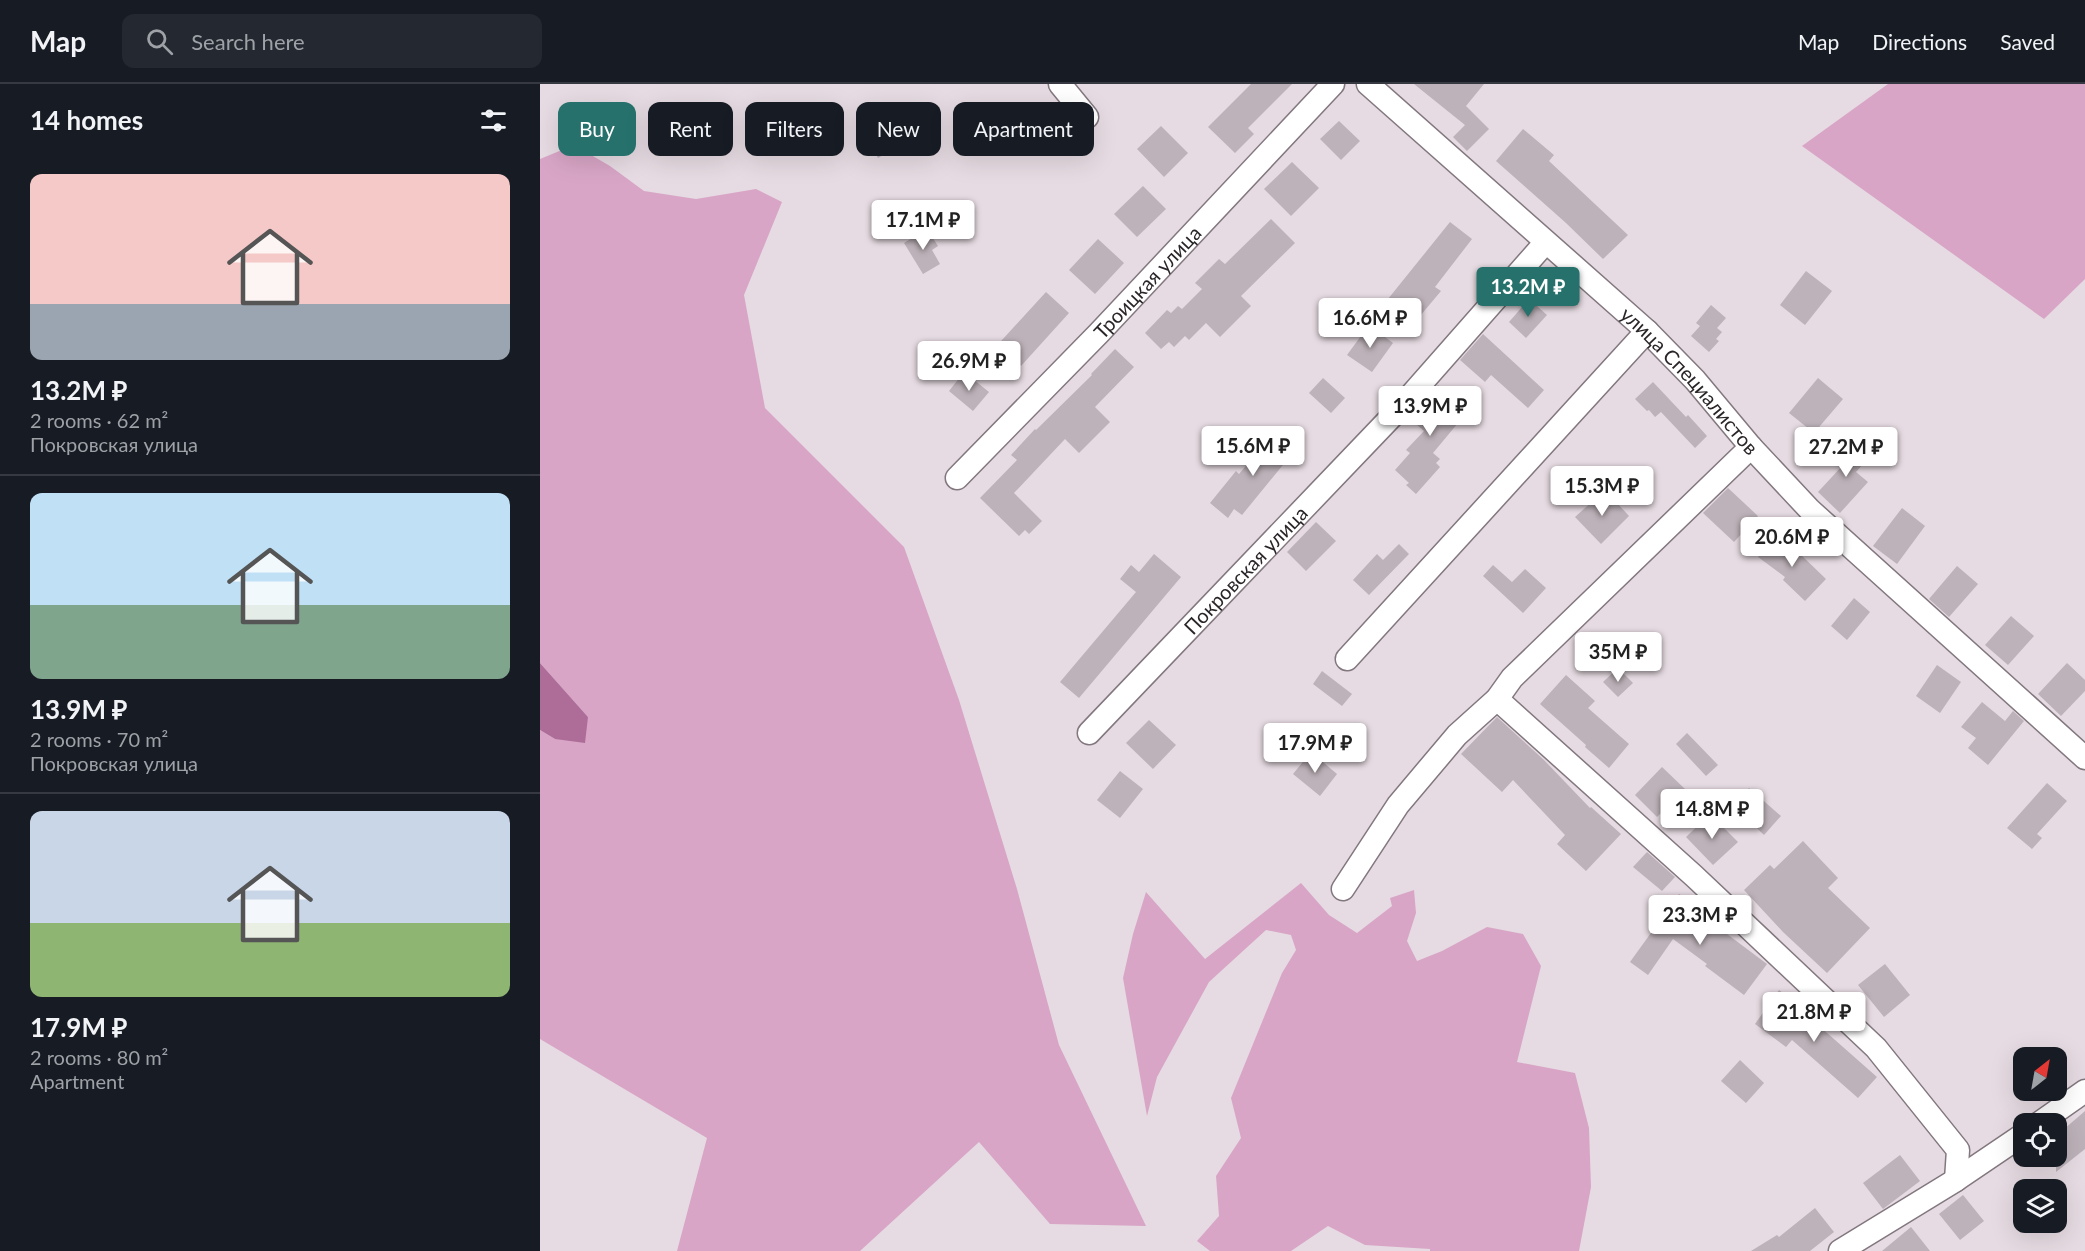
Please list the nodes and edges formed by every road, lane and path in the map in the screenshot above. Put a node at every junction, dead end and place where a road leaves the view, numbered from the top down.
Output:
1 (1060, 84) edge
2 (1333, 84) edge
3 (1368, 84) edge
4 (1075, 102) edge
5 (1545, 243) junction
6 (1647, 331) junction
7 (1751, 447) junction
8 (957, 478) dead end
9 (1347, 659) dead end
10 (1497, 699) junction
11 (1089, 733) dead end
12 (2085, 758) edge
13 (1343, 889) dead end
14 (2085, 1091) edge
15 (2054, 1113) edge
16 (2013, 1141) edge
17 (1956, 1180) junction
18 (1840, 1251) edge

1 - 4 street
2 - 8 street, Троицкая улица
3 - 5 street, улица Специалистов
5 - 6 street, улица Специалистов
5 - 11 street, Покровская улица
6 - 7 street, улица Специалистов
6 - 9 street
7 - 10 street
7 - 12 street, улица Специалистов
10 - 13 street
10 - 17 street
14 - 15 street
16 - 17 street
17 - 18 street

